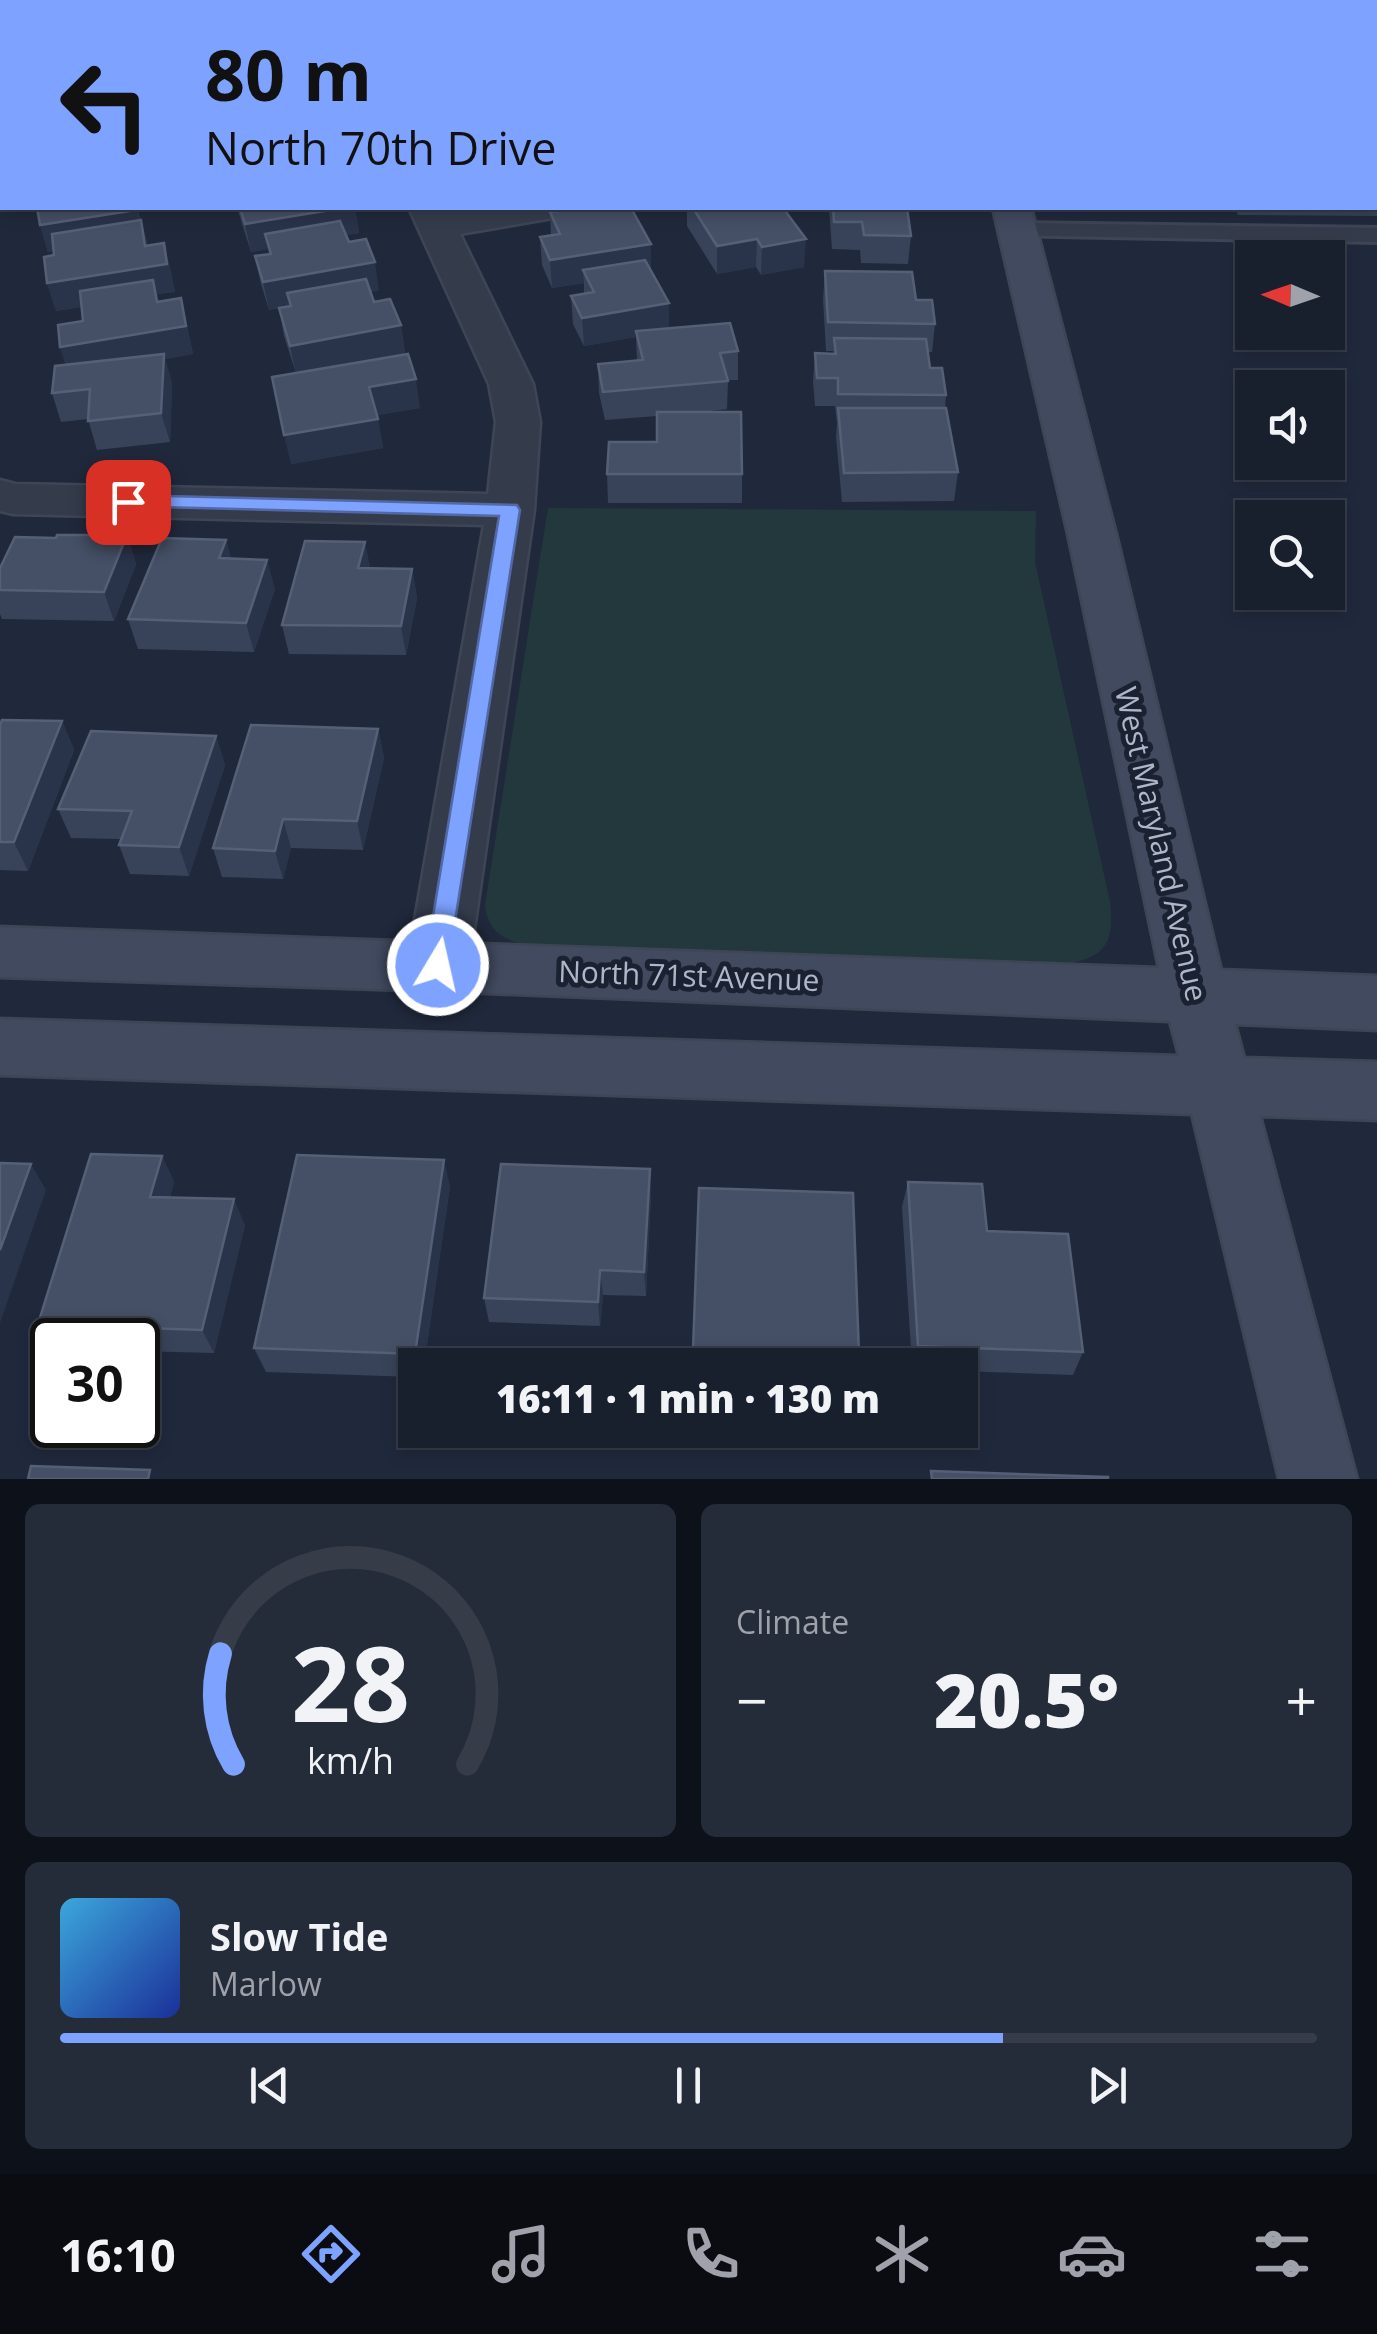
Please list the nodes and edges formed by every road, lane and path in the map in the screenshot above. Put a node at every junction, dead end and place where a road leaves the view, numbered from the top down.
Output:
1 (522, 210) edge
2 (433, 217) edge
3 (1014, 219) edge
4 (1377, 235) edge
5 (0, 494) edge
6 (510, 510) junction
7 (0, 952) edge
8 (438, 965) junction
9 (1196, 996) junction
10 (1377, 1002) edge
11 (0, 1047) edge
12 (1219, 1086) junction
13 (1377, 1090) edge
14 (1318, 1479) edge

1 - 2 street
2 - 6 street
3 - 4 lane
3 - 9 street, West Maryland Avenue
5 - 6 street
6 - 8 street
7 - 8 street, North 71st Avenue
8 - 9 street, North 71st Avenue
9 - 10 street, North 71st Avenue
9 - 12 street, West Maryland Avenue
11 - 12 street
12 - 13 street
12 - 14 street, West Maryland Avenue

